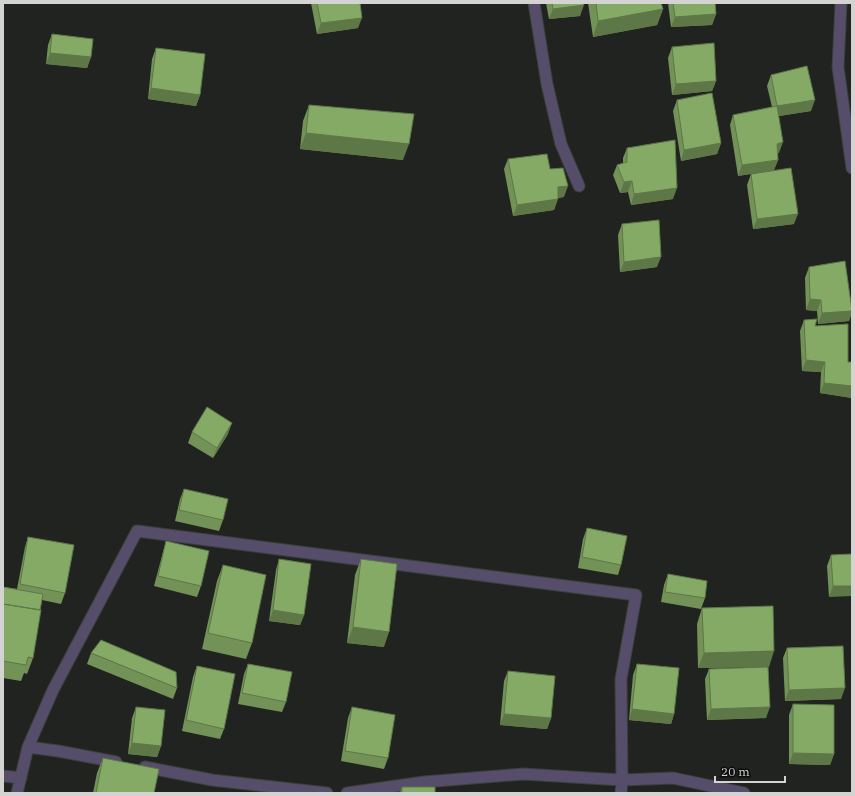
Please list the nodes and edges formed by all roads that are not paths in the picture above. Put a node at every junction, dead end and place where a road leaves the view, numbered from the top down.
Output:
1 (534, 3) edge
2 (841, 3) edge
3 (852, 168) edge
4 (579, 186) dead end
5 (28, 748) junction
6 (3, 776) edge
7 (21, 778) junction
8 (622, 780) junction
9 (17, 793) edge
10 (327, 793) edge
11 (347, 793) edge
12 (621, 793) edge
13 (744, 793) edge

1 - 4 street
2 - 3 street
5 - 7 street
5 - 8 street
5 - 10 street
6 - 7 street
7 - 9 street
8 - 11 street
8 - 12 street
8 - 13 street

